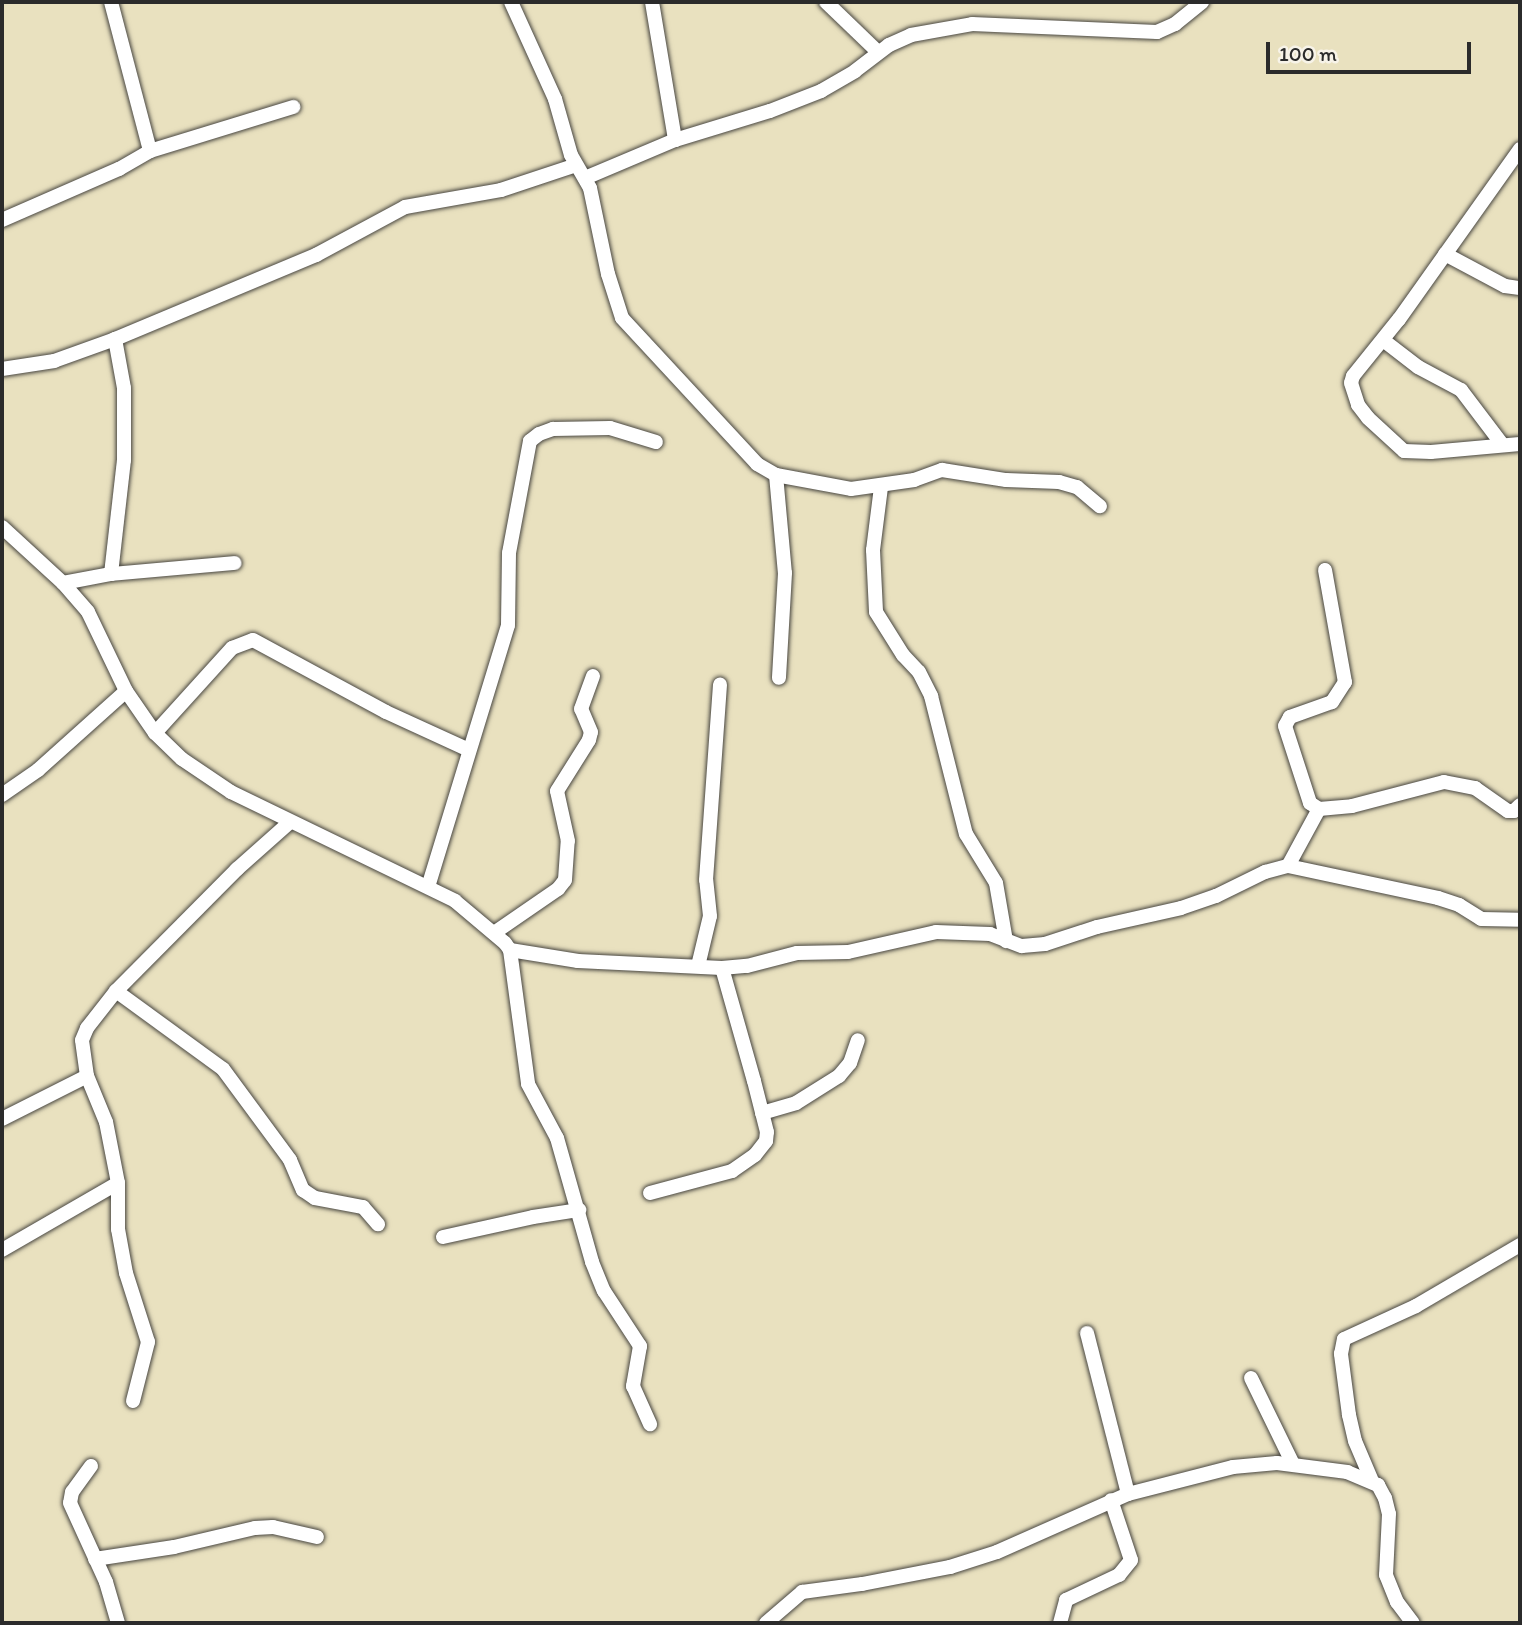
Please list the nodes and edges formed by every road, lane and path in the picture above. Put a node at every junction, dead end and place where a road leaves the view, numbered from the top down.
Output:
1 (111, 2) edge
2 (511, 2) edge
3 (652, 2) edge
4 (826, 2) edge
5 (1202, 2) edge
6 (878, 52) junction
7 (293, 107) dead end
8 (675, 140) junction
9 (1520, 149) edge
10 (150, 151) junction
11 (576, 165) junction
12 (585, 178) junction
13 (2, 220) edge
14 (1445, 254) junction
15 (1520, 288) edge
16 (116, 339) junction
17 (1383, 340) junction
18 (2, 369) edge
19 (656, 442) dead end
20 (1502, 444) junction
21 (1520, 444) edge
22 (776, 475) junction
23 (881, 486) junction
24 (1101, 506) dead end
25 (2, 527) edge
26 (235, 563) dead end
27 (1325, 570) dead end
28 (111, 574) junction
29 (63, 583) junction
30 (593, 676) dead end
31 (779, 678) dead end
32 (720, 684) dead end
33 (126, 691) junction
34 (155, 733) junction
35 (469, 750) junction
36 (2, 795) edge
37 (1520, 805) edge
38 (1319, 810) junction
39 (290, 822) junction
40 (1288, 866) junction
41 (428, 887) junction
42 (1520, 920) edge
43 (494, 933) junction
44 (1006, 941) junction
45 (510, 950) junction
46 (698, 966) junction
47 (722, 968) junction
48 (116, 991) junction
49 (858, 1040) dead end
50 (87, 1076) junction
51 (762, 1114) junction
52 (2, 1119) edge
53 (118, 1183) junction
54 (650, 1193) dead end
55 (579, 1210) junction
56 (378, 1224) dead end
57 (443, 1237) dead end
58 (1520, 1245) edge
59 (2, 1250) edge
60 (1087, 1333) dead end
61 (1251, 1378) dead end
62 (133, 1401) dead end
63 (650, 1424) dead end
64 (1293, 1464) junction
65 (91, 1466) dead end
66 (1372, 1481) junction
67 (1128, 1494) junction
68 (1111, 1500) junction
69 (317, 1536) dead end
70 (95, 1559) junction
71 (118, 1623) edge
72 (766, 1623) edge
73 (1060, 1623) edge
74 (1413, 1623) edge

1 - 10 street
2 - 11 street
3 - 8 street
4 - 6 street
5 - 6 street
6 - 8 street
7 - 10 street
8 - 12 street
9 - 14 street
10 - 13 street
11 - 12 street
11 - 16 street
12 - 22 street
14 - 15 street
14 - 17 street
16 - 18 street
16 - 28 street
17 - 20 street
17 - 20 street
19 - 35 street
20 - 21 street
22 - 23 street
22 - 31 street
23 - 24 street
23 - 44 street
25 - 29 street
26 - 28 street
27 - 38 street
28 - 29 street
29 - 33 street
30 - 43 street
32 - 46 street
33 - 34 street
33 - 36 street
34 - 35 street
34 - 39 street
35 - 41 street
37 - 38 street
38 - 40 street
39 - 41 street
39 - 48 street
40 - 42 street
40 - 44 street
41 - 43 street
43 - 45 street
44 - 47 street
45 - 46 street
45 - 55 street
46 - 47 street
47 - 51 street
48 - 50 street
48 - 56 street
49 - 51 street
50 - 52 street
50 - 53 street
51 - 54 street
53 - 59 street
53 - 62 street
55 - 57 street
55 - 63 street
58 - 66 street
60 - 67 street
61 - 64 street
64 - 66 street
64 - 67 street
65 - 70 street
66 - 74 street
67 - 68 street
68 - 72 street
68 - 73 street
69 - 70 street
70 - 71 street

